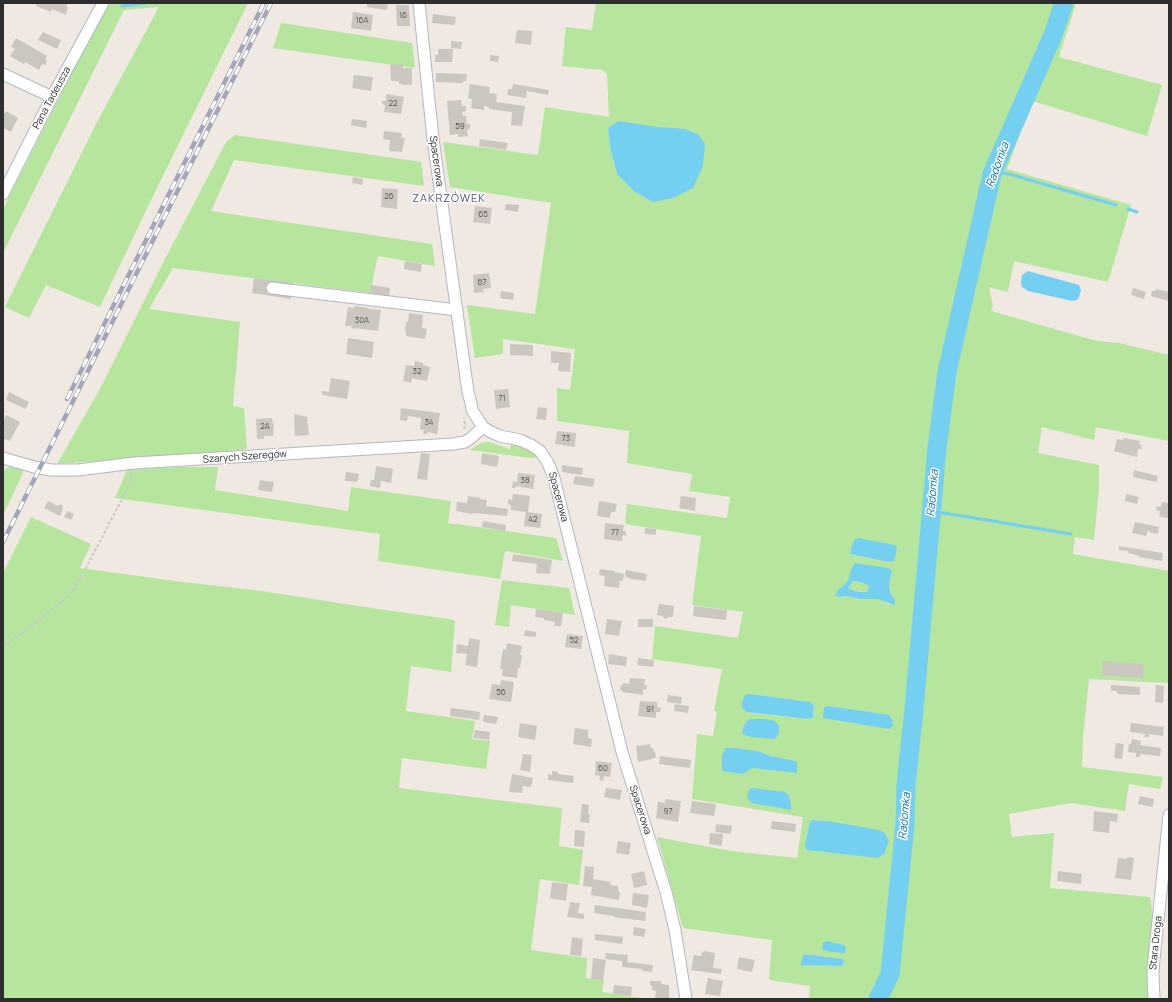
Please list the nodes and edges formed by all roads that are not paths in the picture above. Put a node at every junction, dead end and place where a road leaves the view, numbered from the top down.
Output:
1 (103, 3) edge
2 (419, 3) edge
3 (3, 74) edge
4 (52, 97) junction
5 (3, 194) edge
6 (272, 288) dead end
7 (457, 310) junction
8 (483, 427) junction
9 (4, 461) edge
10 (1169, 821) edge
11 (1166, 873) edge
12 (686, 999) edge
13 (1154, 999) edge

1 - 4 street, Pana Tadeusza
2 - 7 street, Spacerowa
3 - 4 street
4 - 5 street, Pana Tadeusza
6 - 7 street
7 - 8 street, Spacerowa
8 - 9 street, Szarych Szeregów
8 - 12 street, Spacerowa
10 - 11 street, Stara Droga
11 - 13 street, Stara Droga

